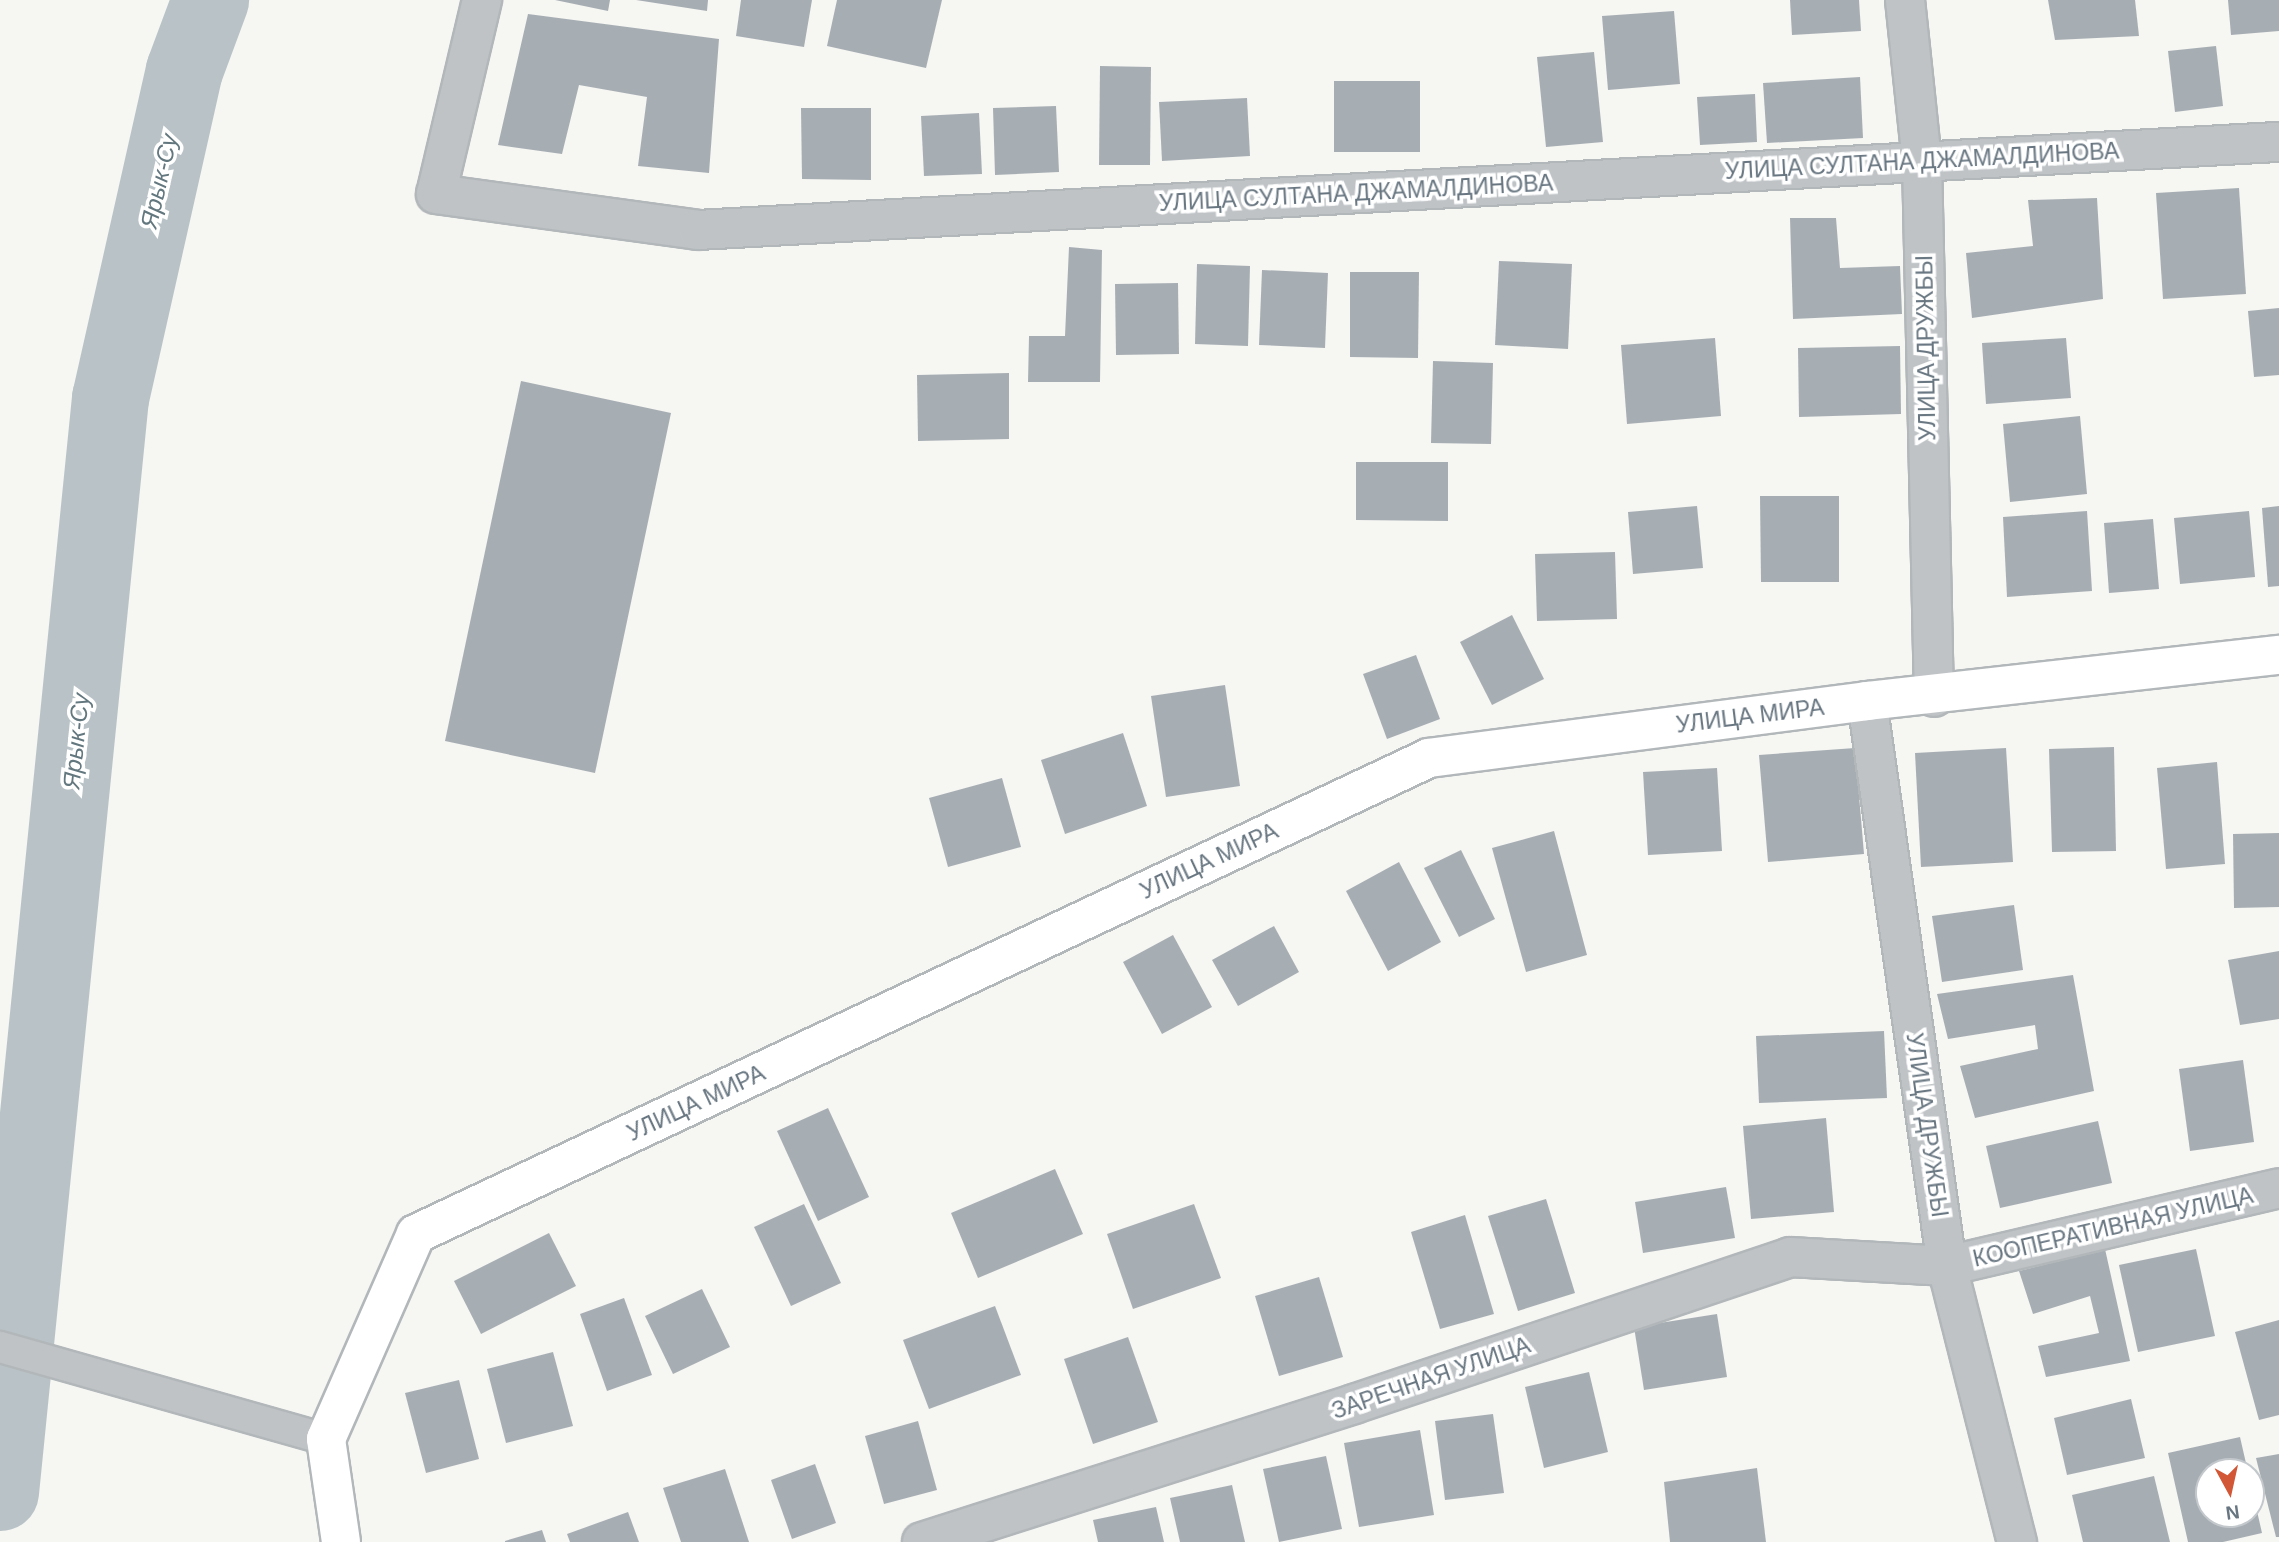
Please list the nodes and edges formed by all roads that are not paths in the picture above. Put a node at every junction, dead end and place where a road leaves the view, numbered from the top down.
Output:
1 (482, 0) edge
2 (1905, 0) edge
3 (2279, 142) edge
4 (1922, 161) junction
5 (2279, 655) edge
6 (1934, 697) junction
7 (1867, 701) junction
8 (2279, 1188) edge
9 (1947, 1266) junction
10 (0, 1347) edge
11 (326, 1439) junction
12 (341, 1542) edge
13 (922, 1542) edge
14 (2017, 1542) edge

1 - 4 street, УЛИЦА СУЛТАНА ДЖАМАЛДИНОВА
2 - 4 street, УЛИЦА ДРУЖБЫ
3 - 4 street, УЛИЦА СУЛТАНА ДЖАМАЛДИНОВА
4 - 6 street, УЛИЦА ДРУЖБЫ
5 - 6 main road, УЛИЦА МИРА
6 - 7 main road, УЛИЦА МИРА
7 - 9 street, УЛИЦА ДРУЖБЫ
7 - 11 main road, УЛИЦА МИРА
8 - 9 street, КООПЕРАТИВНАЯ УЛИЦА
9 - 13 street, ЗАРЕЧНАЯ УЛИЦА
9 - 14 street, УЛИЦА ДРУЖБЫ
10 - 11 street
11 - 12 main road

